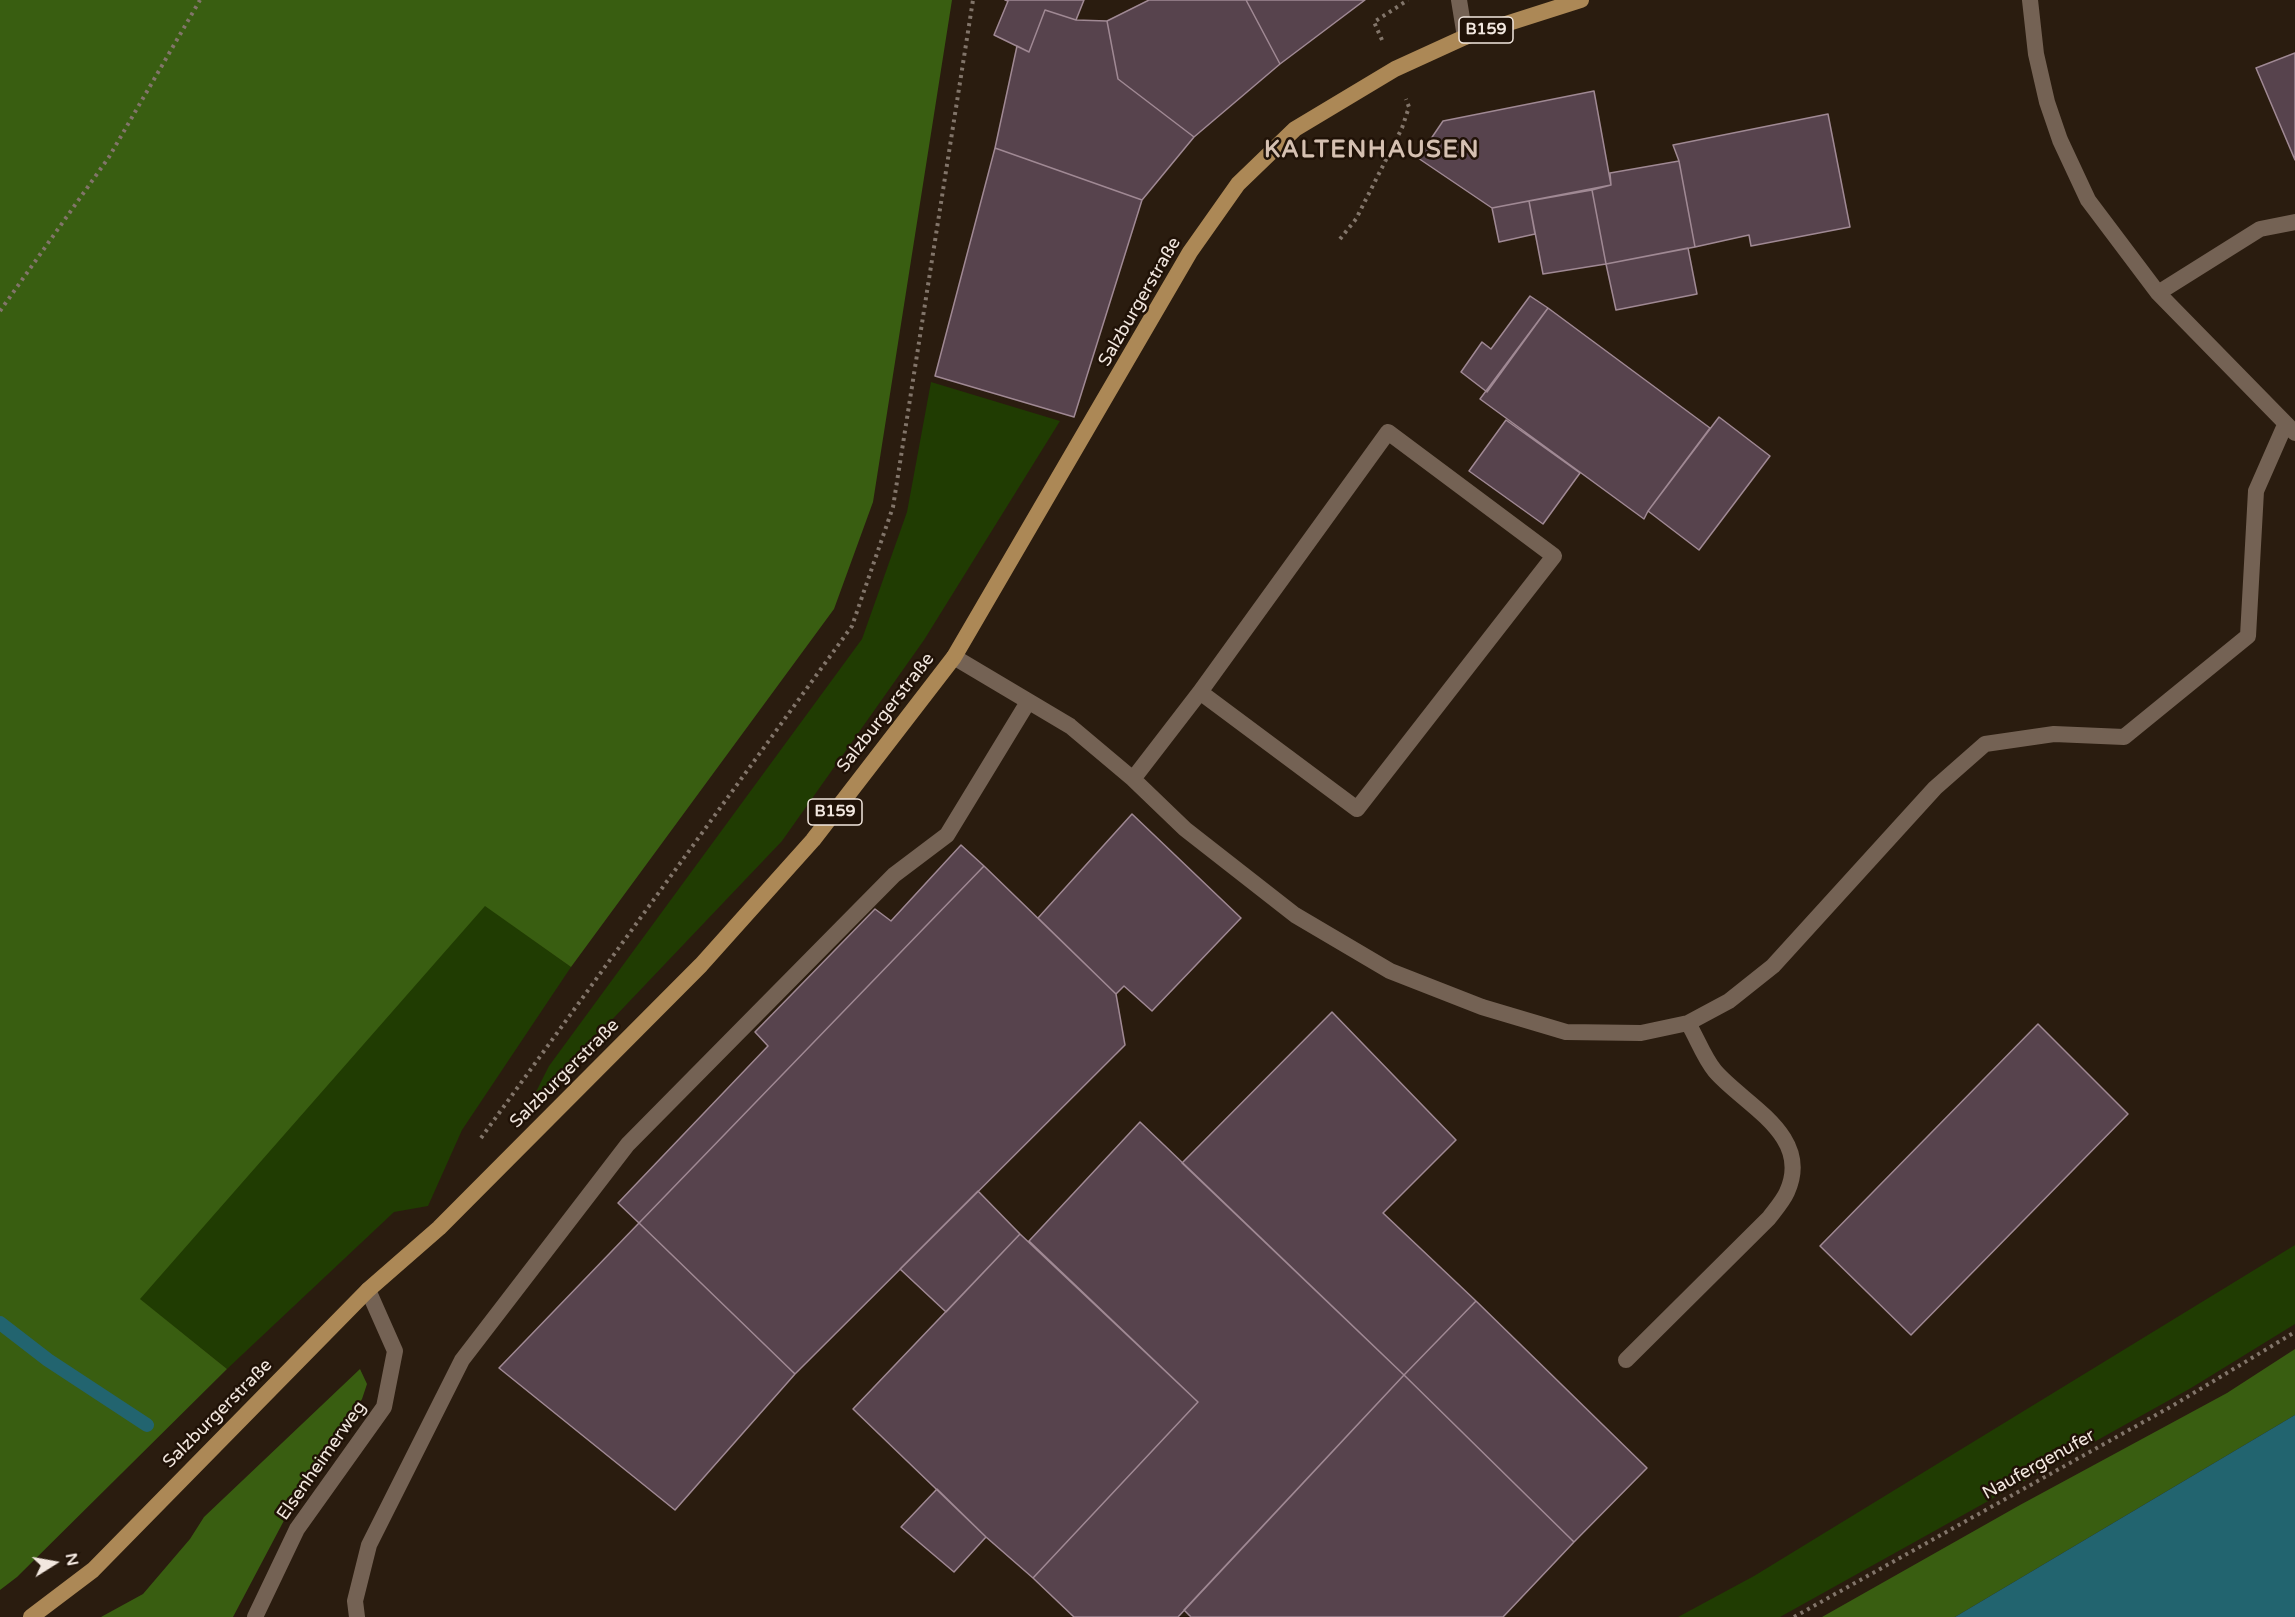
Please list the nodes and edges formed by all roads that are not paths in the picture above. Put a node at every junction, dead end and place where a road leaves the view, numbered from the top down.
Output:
1 (1459, 0) edge
2 (1581, 0) edge
3 (2030, 0) edge
4 (1465, 37) junction
5 (2295, 222) edge
6 (2158, 294) junction
7 (2290, 429) edge
8 (954, 657) junction
9 (1200, 692) junction
10 (1028, 702) junction
11 (1133, 779) junction
12 (1688, 1023) junction
13 (368, 1290) junction
14 (1626, 1360) dead end
15 (32, 1617) edge
16 (255, 1617) edge
17 (357, 1617) edge

1 - 4 street
2 - 4 main road, Salzburgerstraße / B159
3 - 6 street
4 - 8 main road, Salzburgerstraße / B159
5 - 6 street
6 - 7 street
7 - 12 street
8 - 10 street
8 - 13 main road, Salzburgerstraße / B159
9 - 9 street
9 - 11 street
10 - 11 street
10 - 17 street
11 - 12 street
12 - 14 street
13 - 15 main road, Salzburgerstraße / B159
13 - 16 street, Elsenheimerweg

